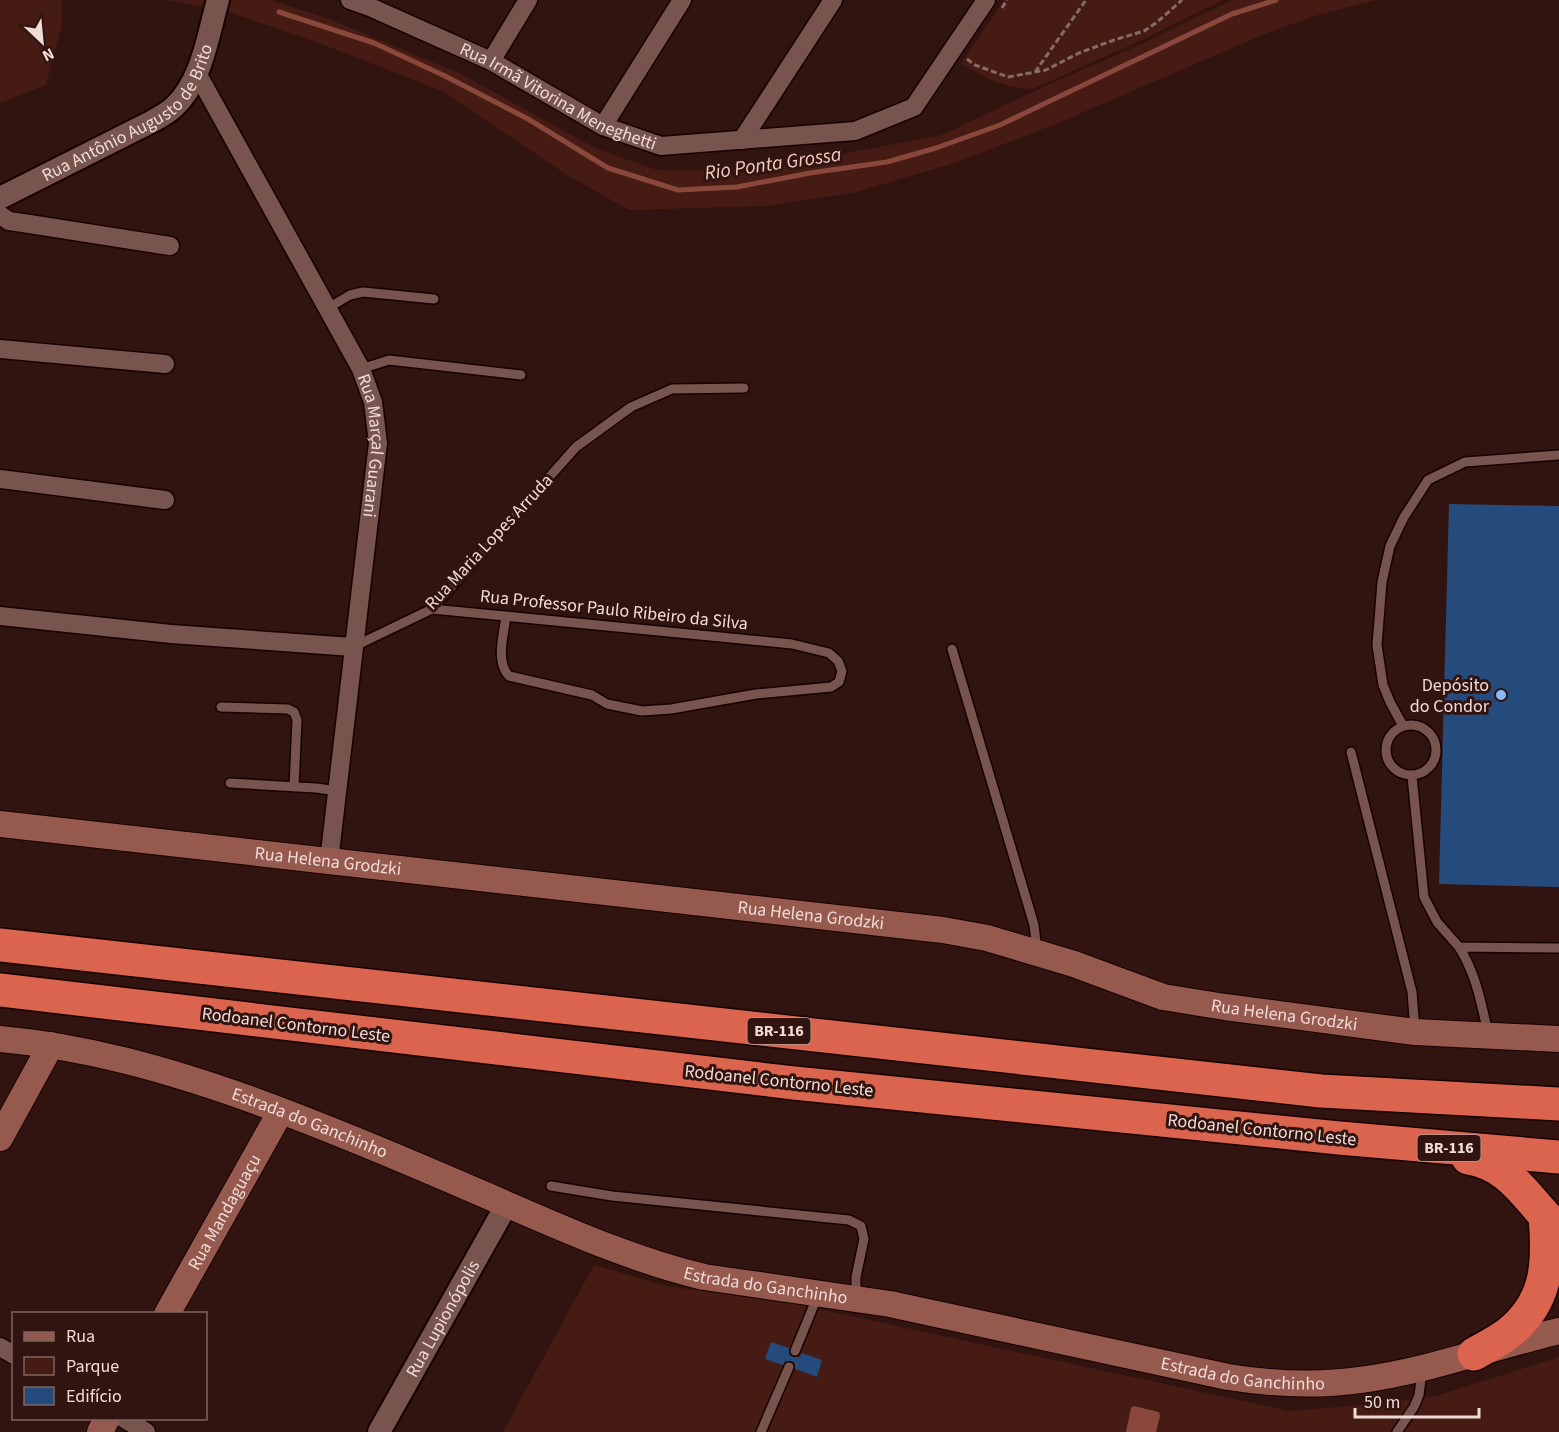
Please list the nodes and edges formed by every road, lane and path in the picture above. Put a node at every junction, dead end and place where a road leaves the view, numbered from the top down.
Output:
1 (218, 0) edge
2 (350, 0) edge
3 (528, 0) edge
4 (682, 0) edge
5 (833, 0) edge
6 (986, 0) edge
7 (1086, 0) edge
8 (1182, 0) edge
9 (372, 4) edge
10 (952, 50) junction
11 (491, 61) junction
12 (1035, 72) junction
13 (197, 73) junction
14 (603, 126) junction
15 (742, 140) junction
16 (0, 198) edge
17 (0, 215) edge
18 (170, 246) dead end
19 (434, 299) dead end
20 (328, 308) junction
21 (0, 349) edge
22 (165, 364) dead end
23 (362, 369) junction
24 (522, 375) dead end
25 (744, 388) dead end
26 (1559, 455) edge
27 (0, 479) edge
28 (165, 500) dead end
29 (432, 609) junction
30 (0, 616) edge
31 (506, 616) junction
32 (353, 647) junction
33 (952, 649) dead end
34 (221, 707) dead end
35 (1403, 726) junction
36 (1351, 752) dead end
37 (1412, 776) junction
38 (230, 783) dead end
39 (294, 787) junction
40 (338, 791) junction
41 (0, 824) edge
42 (0, 830) edge
43 (54, 830) junction
44 (329, 861) junction
45 (0, 945) edge
46 (1459, 947) junction
47 (1559, 948) edge
48 (1037, 954) junction
49 (0, 990) edge
50 (1415, 1032) junction
51 (1489, 1035) junction
52 (0, 1039) edge
53 (1559, 1039) edge
54 (51, 1045) junction
55 (1559, 1104) edge
56 (281, 1111) junction
57 (0, 1138) edge
58 (1338, 1138) junction
59 (1559, 1157) edge
60 (551, 1186) dead end
61 (507, 1204) junction
62 (1552, 1223) edge
63 (819, 1292) junction
64 (856, 1298) junction
65 (168, 1312) edge
66 (1559, 1331) edge
67 (795, 1351) dead end
68 (1474, 1353) junction
69 (789, 1367) dead end
70 (1422, 1368) junction
71 (125, 1420) edge
72 (146, 1432) edge
73 (379, 1432) edge
74 (761, 1432) edge
75 (1397, 1432) edge

1 - 13 street, Rua Antônio Augusto de Brito
2 - 9 street, Rua Irmã Vitorina Meneghetti
3 - 11 street
4 - 14 street
5 - 15 street
6 - 10 street
7 - 12 path
8 - 12 path
9 - 11 street, Rua Irmã Vitorina Meneghetti
10 - 12 path
10 - 15 street, Rua Irmã Vitorina Meneghetti
11 - 14 street, Rua Irmã Vitorina Meneghetti
13 - 16 street, Rua Antônio Augusto de Brito
13 - 20 street, Rua Marçal Guarani
14 - 15 street, Rua Irmã Vitorina Meneghetti
17 - 18 street
19 - 20 lane
20 - 23 street, Rua Marçal Guarani
21 - 22 street
23 - 24 lane
23 - 32 street, Rua Marçal Guarani
25 - 29 lane, Rua Maria Lopes Arruda
26 - 35 lane
27 - 28 street
29 - 31 lane, Rua Professor Paulo Ribeiro da Silva
29 - 32 lane, Rua Maria Lopes Arruda
30 - 32 street, Rua Maria Lopes Arruda
31 - 31 lane, Rua Professor Paulo Ribeiro da Silva
32 - 40 street, Rua Marçal Guarani
33 - 48 lane
34 - 39 lane
35 - 37 lane
35 - 37 lane
36 - 50 lane
37 - 46 lane
38 - 39 lane
39 - 40 lane
40 - 44 street, Rua Marçal Guarani
41 - 43 main road, Rua Helena Grodzki
42 - 43 main road, Rua Helena Grodzki
43 - 44 main road, Rua Helena Grodzki
44 - 48 main road, Rua Helena Grodzki
45 - 55 highway, BR-116
46 - 47 lane
46 - 51 lane
48 - 50 main road, Rua Helena Grodzki
49 - 58 highway, Rodoanel Contorno Leste / BR-116
50 - 51 main road, Rua Helena Grodzki
51 - 53 main road, Rua Helena Grodzki
52 - 54 main road, Estrada do Ganchinho
54 - 56 main road, Estrada do Ganchinho
54 - 57 main road
56 - 61 main road, Estrada do Ganchinho
56 - 65 main road, Rua Mandaguaçu
58 - 59 highway, Rodoanel Contorno Leste / BR-116
58 - 62 highway
60 - 64 lane
61 - 63 main road, Estrada do Ganchinho
61 - 73 street, Rua Lupionópolis
62 - 68 highway
63 - 64 main road, Estrada do Ganchinho
63 - 67 lane
64 - 70 main road, Estrada do Ganchinho
66 - 68 main road, Estrada do Ganchinho
68 - 70 main road, Estrada do Ganchinho
69 - 74 lane
70 - 75 lane
71 - 72 street

